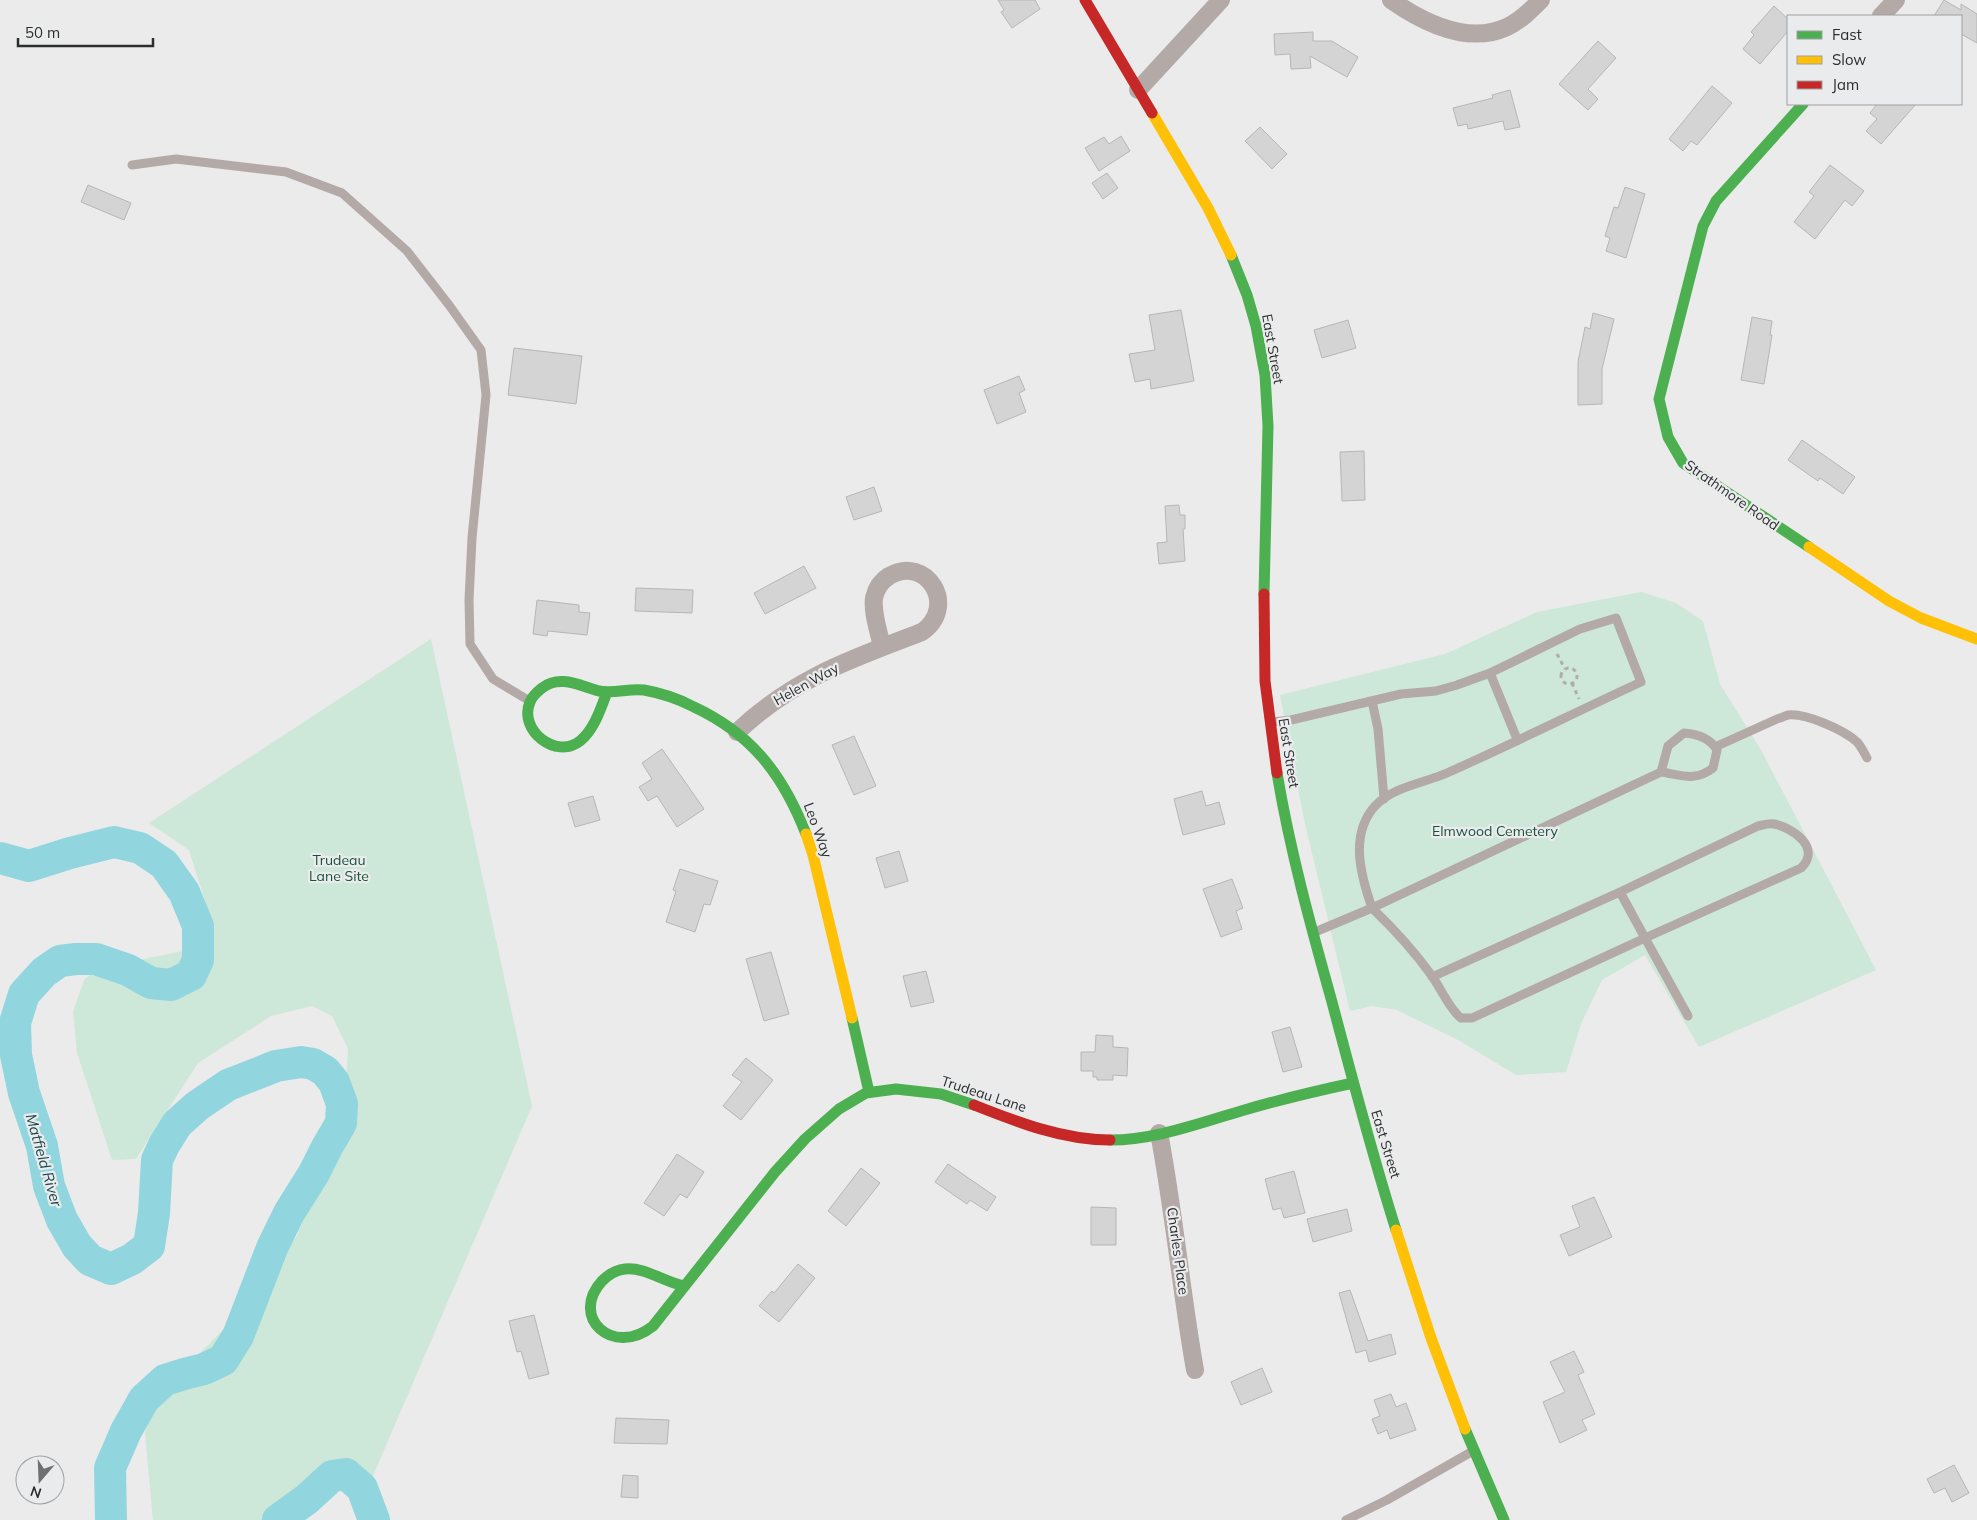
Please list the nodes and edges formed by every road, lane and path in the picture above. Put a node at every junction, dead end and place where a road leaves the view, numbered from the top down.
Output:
1 (1085, 0) edge
2 (1221, 0) edge
3 (1391, 0) edge
4 (1541, 0) edge
5 (1896, 0) edge
6 (1882, 15) edge
7 (1138, 90) junction
8 (1802, 105) edge
9 (132, 165) dead end
10 (1977, 638) edge
11 (882, 647) junction
12 (1490, 673) junction
13 (1561, 673) joint
14 (607, 692) junction
15 (1372, 700) junction
16 (530, 701) junction
17 (1269, 722) junction
18 (737, 732) junction
19 (1517, 739) junction
20 (1715, 747) junction
21 (1867, 758) dead end
22 (1661, 772) junction
23 (1384, 799) junction
24 (1620, 892) junction
25 (1372, 908) junction
26 (1314, 932) junction
27 (1645, 938) junction
28 (1432, 977) junction
29 (1688, 1016) dead end
30 (1353, 1083) junction
31 (869, 1092) junction
32 (1159, 1132) junction
33 (684, 1286) junction
34 (1195, 1370) dead end
35 (1473, 1451) junction
36 (1346, 1520) edge
37 (1504, 1520) edge

1 - 7 street, East Street
2 - 7 street
3 - 4 street
5 - 6 street
7 - 17 street, East Street
8 - 10 street, Strathmore Road
9 - 16 lane
11 - 11 street, Helen Way
11 - 18 street, Helen Way
12 - 15 lane
12 - 19 lane
12 - 19 lane
13 - 13 path
14 - 16 street, Leo Way
14 - 16 street
14 - 18 street, Leo Way
15 - 17 lane
15 - 23 lane
17 - 26 street, East Street
18 - 31 street, Leo Way
19 - 23 lane
20 - 21 lane
20 - 22 lane
20 - 22 lane
22 - 25 lane
23 - 25 lane
24 - 27 lane
24 - 27 lane
24 - 28 lane
25 - 26 lane
25 - 28 lane
26 - 30 street, East Street
27 - 28 lane
27 - 29 lane
30 - 32 street, Trudeau Lane
30 - 35 street, East Street
31 - 32 street, Trudeau Lane
31 - 33 street, Trudeau Lane
32 - 34 street, Charles Place
33 - 33 street, Trudeau Lane
35 - 36 lane
35 - 37 street, East Street

